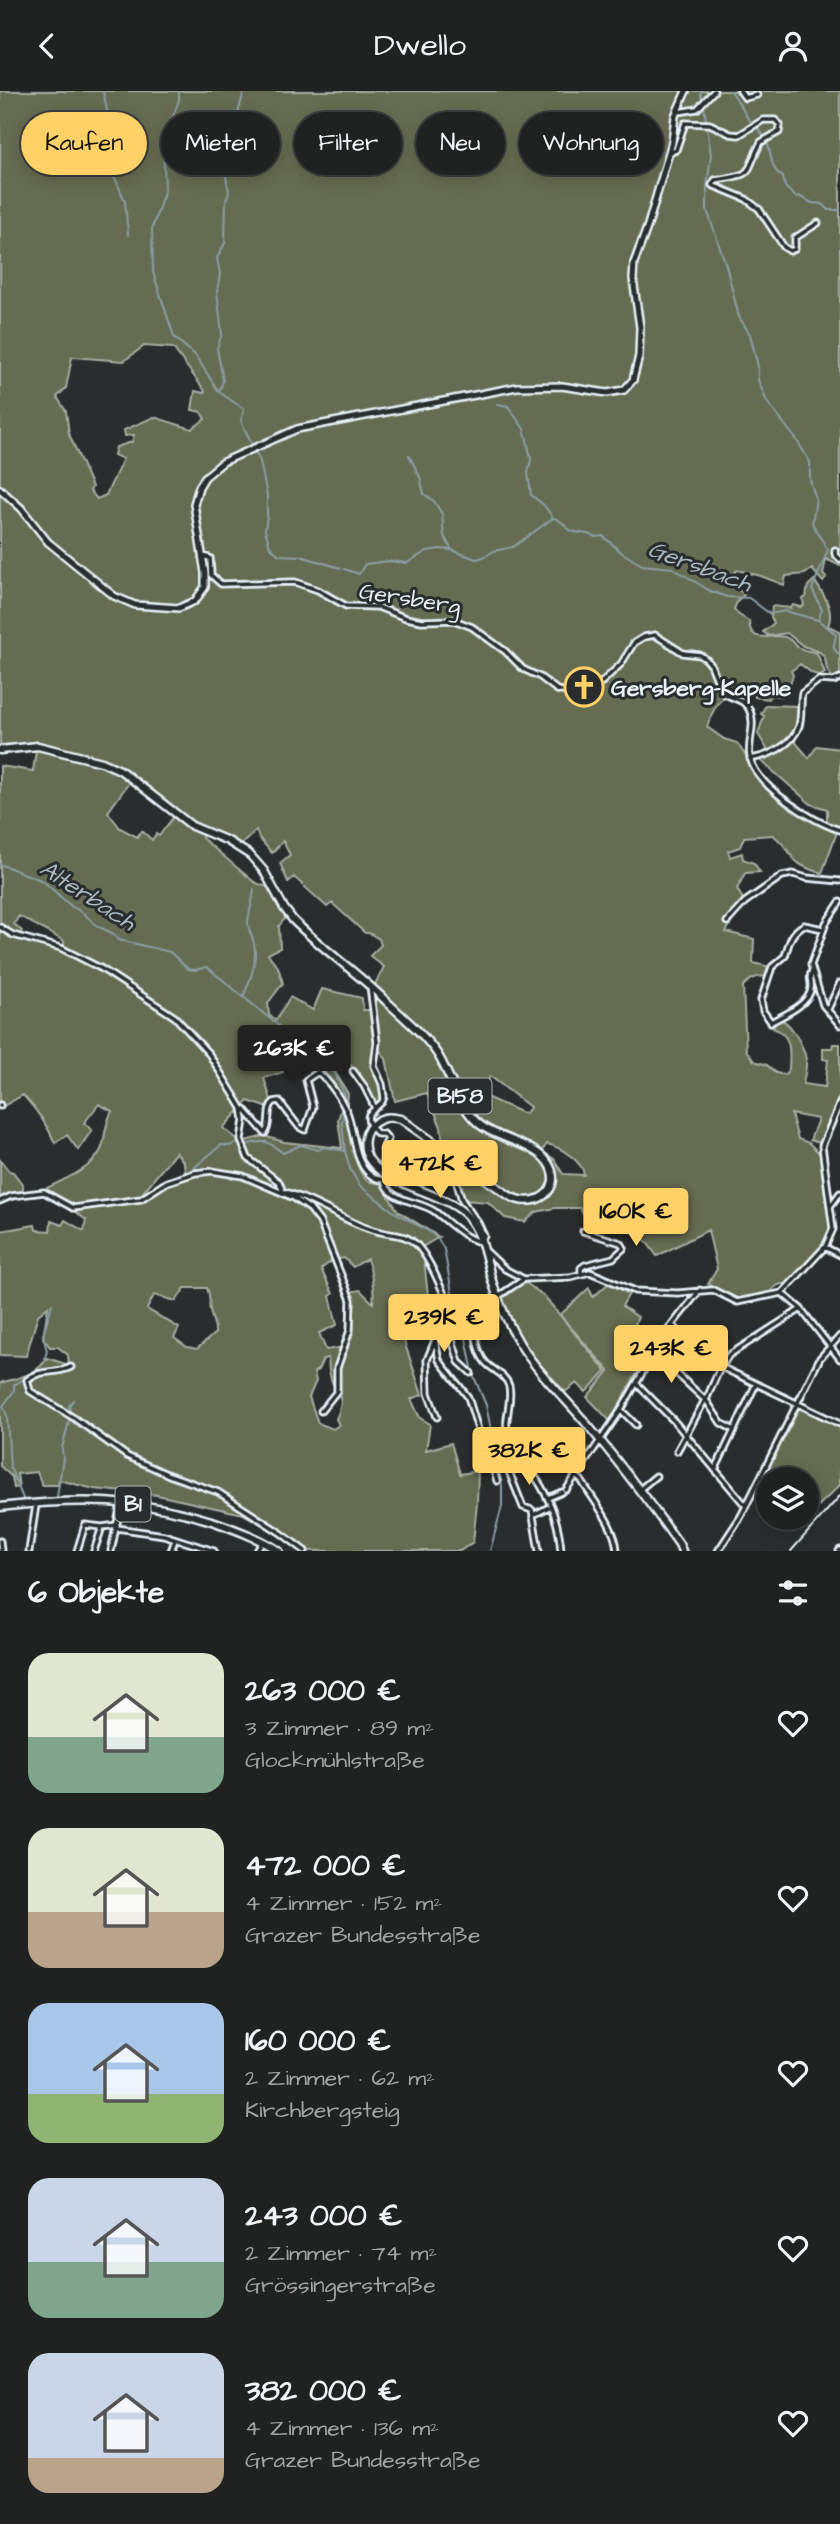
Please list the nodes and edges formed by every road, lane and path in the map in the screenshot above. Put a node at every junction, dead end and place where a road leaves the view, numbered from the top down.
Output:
1 (686, 91) edge
2 (714, 91) edge
3 (740, 91) edge
4 (757, 95) dead end
5 (676, 112) junction
6 (669, 153) junction
7 (818, 223) dead end
8 (0, 489) edge
9 (835, 550) dead end
10 (202, 556) junction
11 (840, 559) edge
12 (840, 678) edge
13 (2, 748) edge
14 (750, 759) junction
15 (840, 830) edge
16 (840, 881) edge
17 (840, 902) edge
18 (727, 922) dead end
19 (0, 927) edge
20 (823, 929) junction
21 (812, 971) junction
22 (840, 983) edge
23 (371, 985) junction
24 (828, 1009) junction
25 (840, 1025) edge
26 (353, 1071) dead end
27 (840, 1103) edge
28 (242, 1108) junction
29 (374, 1108) junction
30 (370, 1126) junction
31 (441, 1146) junction
32 (385, 1176) junction
33 (283, 1192) junction
34 (840, 1193) edge
35 (0, 1201) edge
36 (831, 1205) junction
37 (583, 1231) dead end
38 (482, 1243) junction
39 (825, 1247) junction
40 (840, 1255) edge
41 (581, 1274) junction
42 (524, 1279) junction
43 (788, 1288) junction
44 (700, 1290) junction
45 (782, 1293) junction
46 (497, 1296) junction
47 (418, 1301) dead end
48 (794, 1301) junction
49 (450, 1307) junction
50 (801, 1309) junction
51 (475, 1314) junction
52 (447, 1323) junction
53 (672, 1325) junction
54 (840, 1336) edge
55 (435, 1340) junction
56 (830, 1346) junction
57 (654, 1352) junction
58 (840, 1359) edge
59 (71, 1367) dead end
60 (720, 1367) junction
61 (471, 1373) dead end
62 (637, 1384) junction
63 (756, 1384) junction
64 (796, 1403) junction
65 (621, 1410) junction
66 (321, 1411) dead end
67 (437, 1417) dead end
68 (840, 1424) edge
69 (636, 1425) dead end
70 (734, 1430) junction
71 (686, 1436) junction
72 (601, 1440) junction
73 (513, 1449) junction
74 (557, 1451) dead end
75 (677, 1451) dead end
76 (497, 1461) junction
77 (531, 1470) junction
78 (715, 1470) junction
79 (656, 1476) dead end
80 (577, 1477) junction
81 (497, 1481) dead end
82 (639, 1489) junction
83 (548, 1498) junction
84 (121, 1502) junction
85 (36, 1503) junction
86 (551, 1506) junction
87 (746, 1506) junction
88 (0, 1507) edge
89 (533, 1515) junction
90 (102, 1527) junction
91 (118, 1527) junction
92 (175, 1539) junction
93 (0, 1541) edge
94 (263, 1541) junction
95 (680, 1549) edge
96 (1, 1551) edge
97 (29, 1551) edge
98 (78, 1551) edge
99 (94, 1551) edge
100 (111, 1551) edge
101 (170, 1551) edge
102 (212, 1551) edge
103 (257, 1551) edge
104 (279, 1551) edge
105 (305, 1551) edge
106 (539, 1551) edge
107 (561, 1551) edge
108 (618, 1551) edge
109 (689, 1551) edge
110 (718, 1551) edge

1 - 5 main road
2 - 5 street
3 - 4 street
5 - 6 main road
6 - 7 street
6 - 10 main road
8 - 10 main road
9 - 11 street
10 - 14 street, Gersberg
12 - 14 street
13 - 23 main road, B158
14 - 15 street
16 - 18 street
17 - 20 street
19 - 28 street
20 - 21 street
20 - 21 street
21 - 24 street
22 - 24 street
23 - 29 street
23 - 31 main road, B158
24 - 25 street
26 - 29 street
27 - 36 street
28 - 32 street
28 - 33 street
29 - 30 street
30 - 31 main road, B158
30 - 32 main road
30 - 32 street
31 - 38 street
32 - 38 street
32 - 38 main road
33 - 35 street
33 - 49 street
33 - 66 street
34 - 36 street
36 - 39 street
37 - 41 street
38 - 42 street
38 - 46 main road
39 - 40 street
39 - 43 street
41 - 42 street
41 - 44 street
42 - 46 street
43 - 45 street
43 - 48 street
44 - 45 street
44 - 53 street
45 - 48 street
46 - 51 street
46 - 72 main road
47 - 55 street
48 - 50 street
49 - 51 street
49 - 52 street
50 - 56 street
50 - 60 street
51 - 73 street
52 - 55 street
52 - 61 street
53 - 57 street
53 - 60 street
54 - 56 street
55 - 67 street
55 - 76 street
56 - 58 street
56 - 64 street
57 - 62 street
57 - 71 street
59 - 105 street
60 - 63 street
60 - 70 street
62 - 65 street
62 - 71 street
63 - 64 street
63 - 70 street
64 - 68 street
64 - 87 street
65 - 69 street
65 - 72 street
70 - 78 street
71 - 75 street
71 - 78 street
72 - 80 street
72 - 82 main road
73 - 76 street
73 - 77 street
74 - 77 street
76 - 81 street
76 - 89 street
77 - 83 street
78 - 87 street
79 - 82 street
80 - 83 street
80 - 108 street
82 - 95 main road
83 - 86 street
84 - 85 main road, B1
84 - 91 street
84 - 94 main road, B1
85 - 88 main road, B1
85 - 97 street
86 - 89 street
86 - 107 street
87 - 110 street
89 - 106 street
90 - 91 street
90 - 98 street
90 - 99 street
91 - 92 street
91 - 100 street
92 - 101 street
92 - 102 street
93 - 96 street
94 - 103 street
94 - 104 main road, B1
95 - 109 main road

